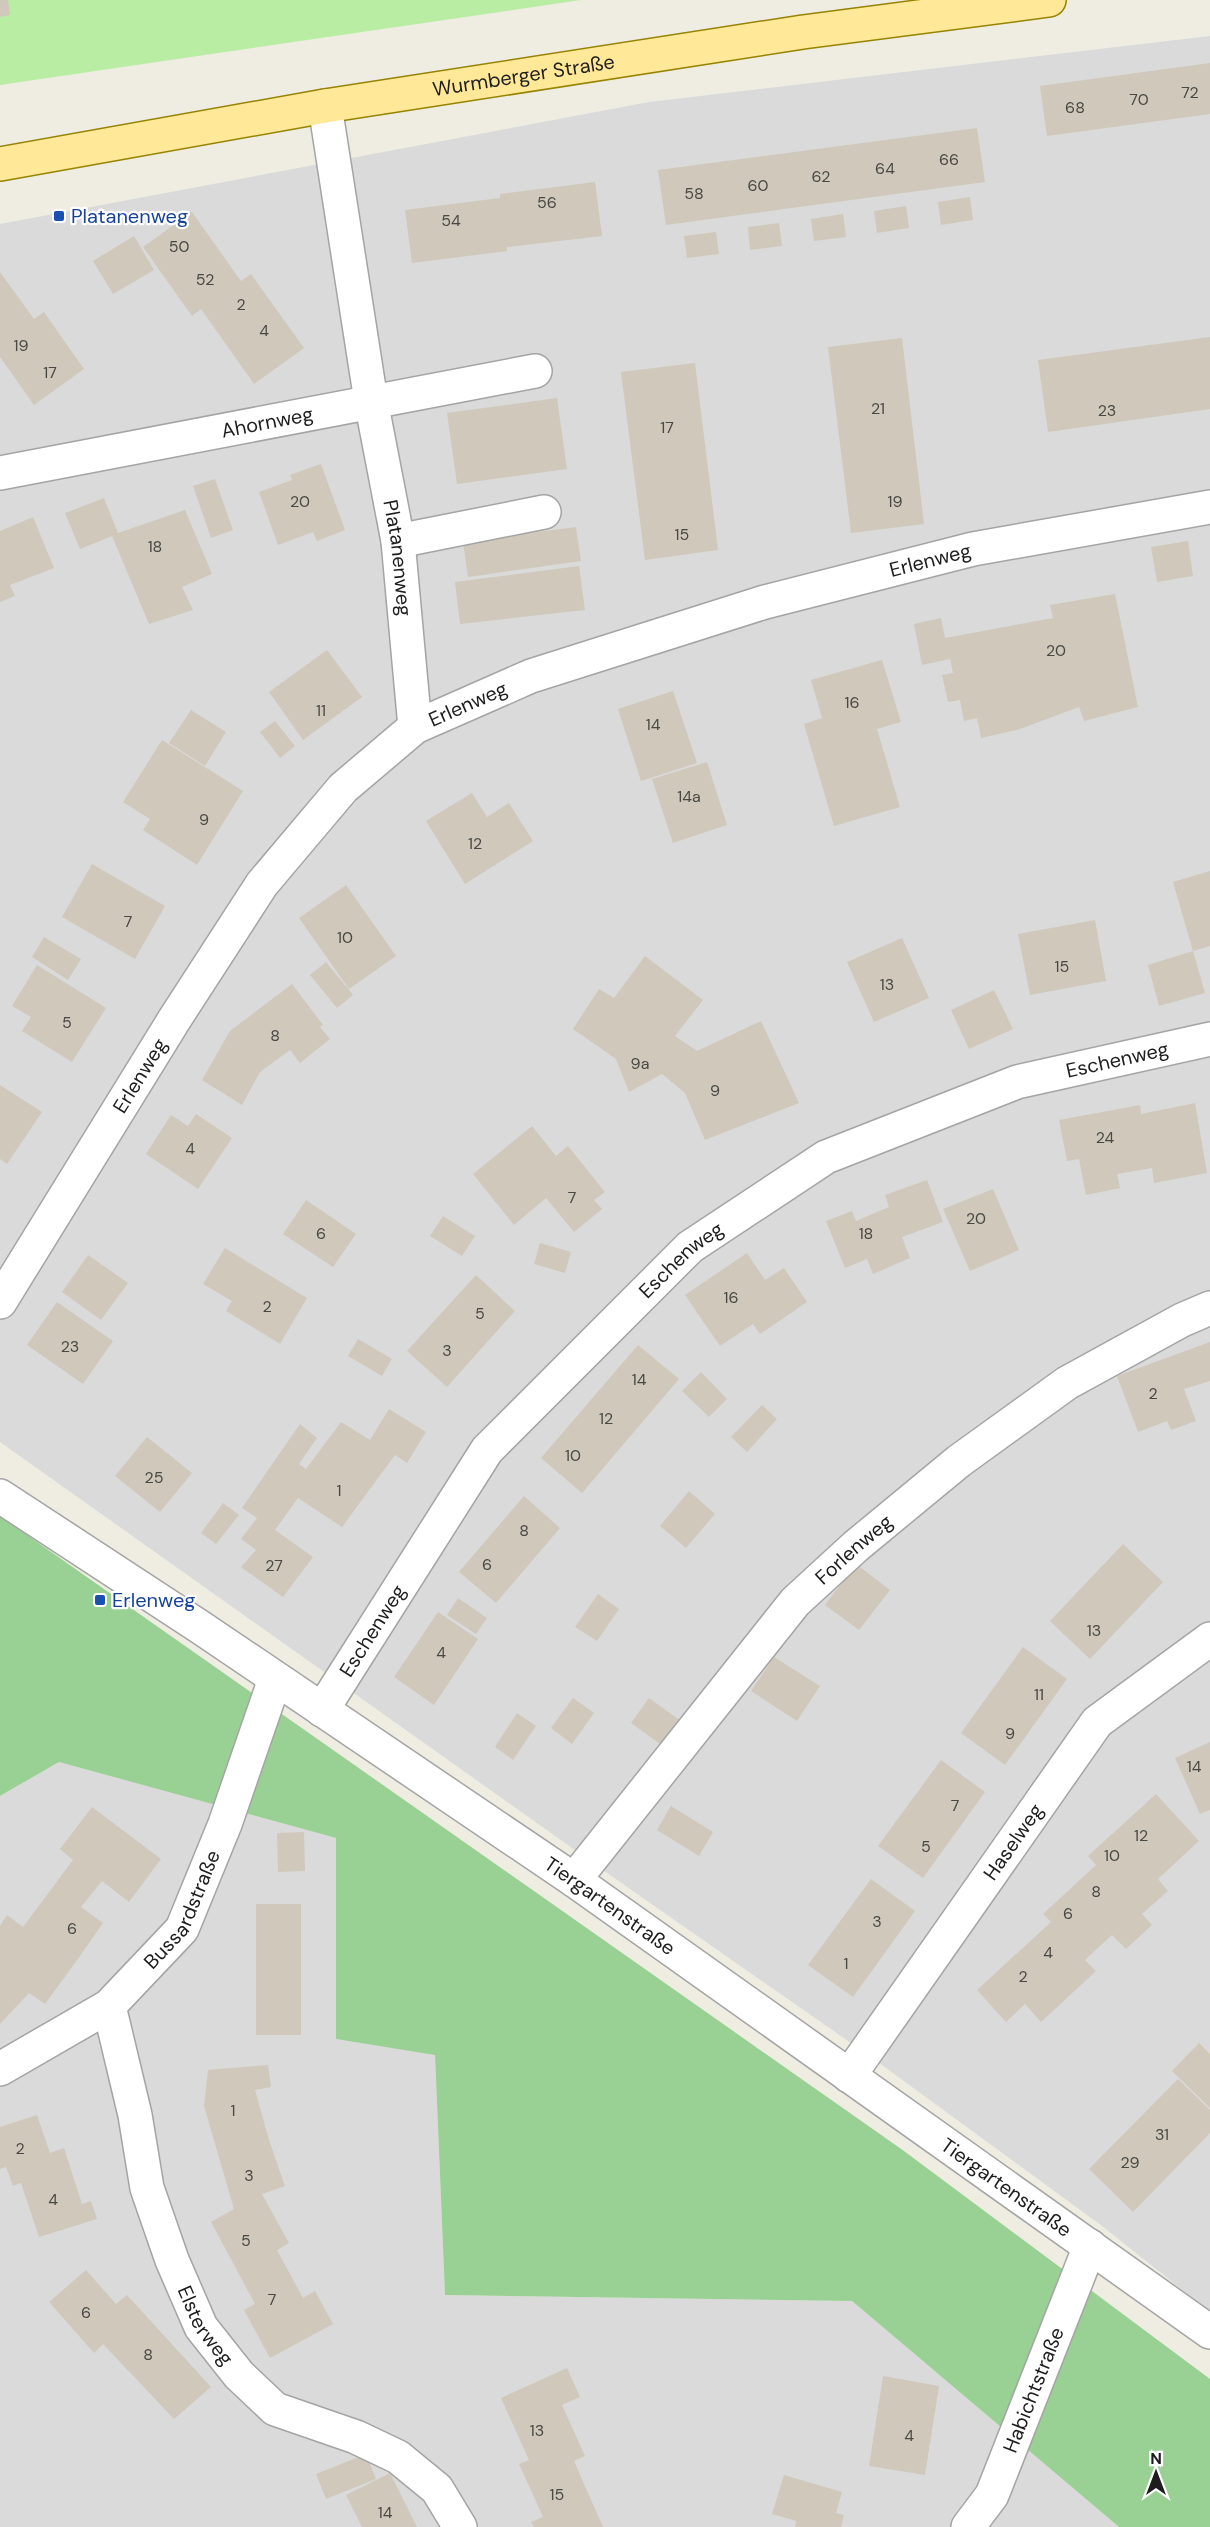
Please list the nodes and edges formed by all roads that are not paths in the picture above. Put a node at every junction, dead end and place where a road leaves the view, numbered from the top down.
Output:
1 (1048, 0) edge
2 (325, 105) junction
3 (0, 164) edge
4 (535, 371) dead end
5 (371, 401) junction
6 (0, 473) edge
7 (1210, 507) edge
8 (544, 512) dead end
9 (398, 541) junction
10 (415, 727) junction
11 (1210, 1039) edge
12 (0, 1302) edge
13 (1210, 1308) edge
14 (0, 1496) edge
15 (1210, 1639) edge
16 (275, 1679) junction
17 (322, 1710) junction
18 (573, 1880) junction
19 (109, 2006) junction
20 (0, 2069) edge
21 (849, 2076) junction
22 (1090, 2246) junction
23 (1210, 2332) edge
24 (460, 2527) edge
25 (968, 2527) edge

1 - 2 main road, Wurmberger Straße
2 - 3 main road, Wurmberger Straße
2 - 5 street, Platanenweg
4 - 5 street, Ahornweg
5 - 6 street, Ahornweg
5 - 9 street, Platanenweg
7 - 10 street, Erlenweg
8 - 9 street
9 - 10 street, Platanenweg
10 - 12 street, Erlenweg
11 - 17 street, Eschenweg
13 - 18 street, Forlenweg
14 - 16 street, Tiergartenstraße
15 - 21 street, Haselweg
16 - 17 street, Tiergartenstraße
16 - 19 street, Bussardstraße
17 - 18 street, Tiergartenstraße
18 - 21 street, Tiergartenstraße
19 - 20 street, Bussardstraße
19 - 24 street, Elsterweg
21 - 22 street, Tiergartenstraße
22 - 23 street, Tiergartenstraße
22 - 25 street, Habichtstraße

